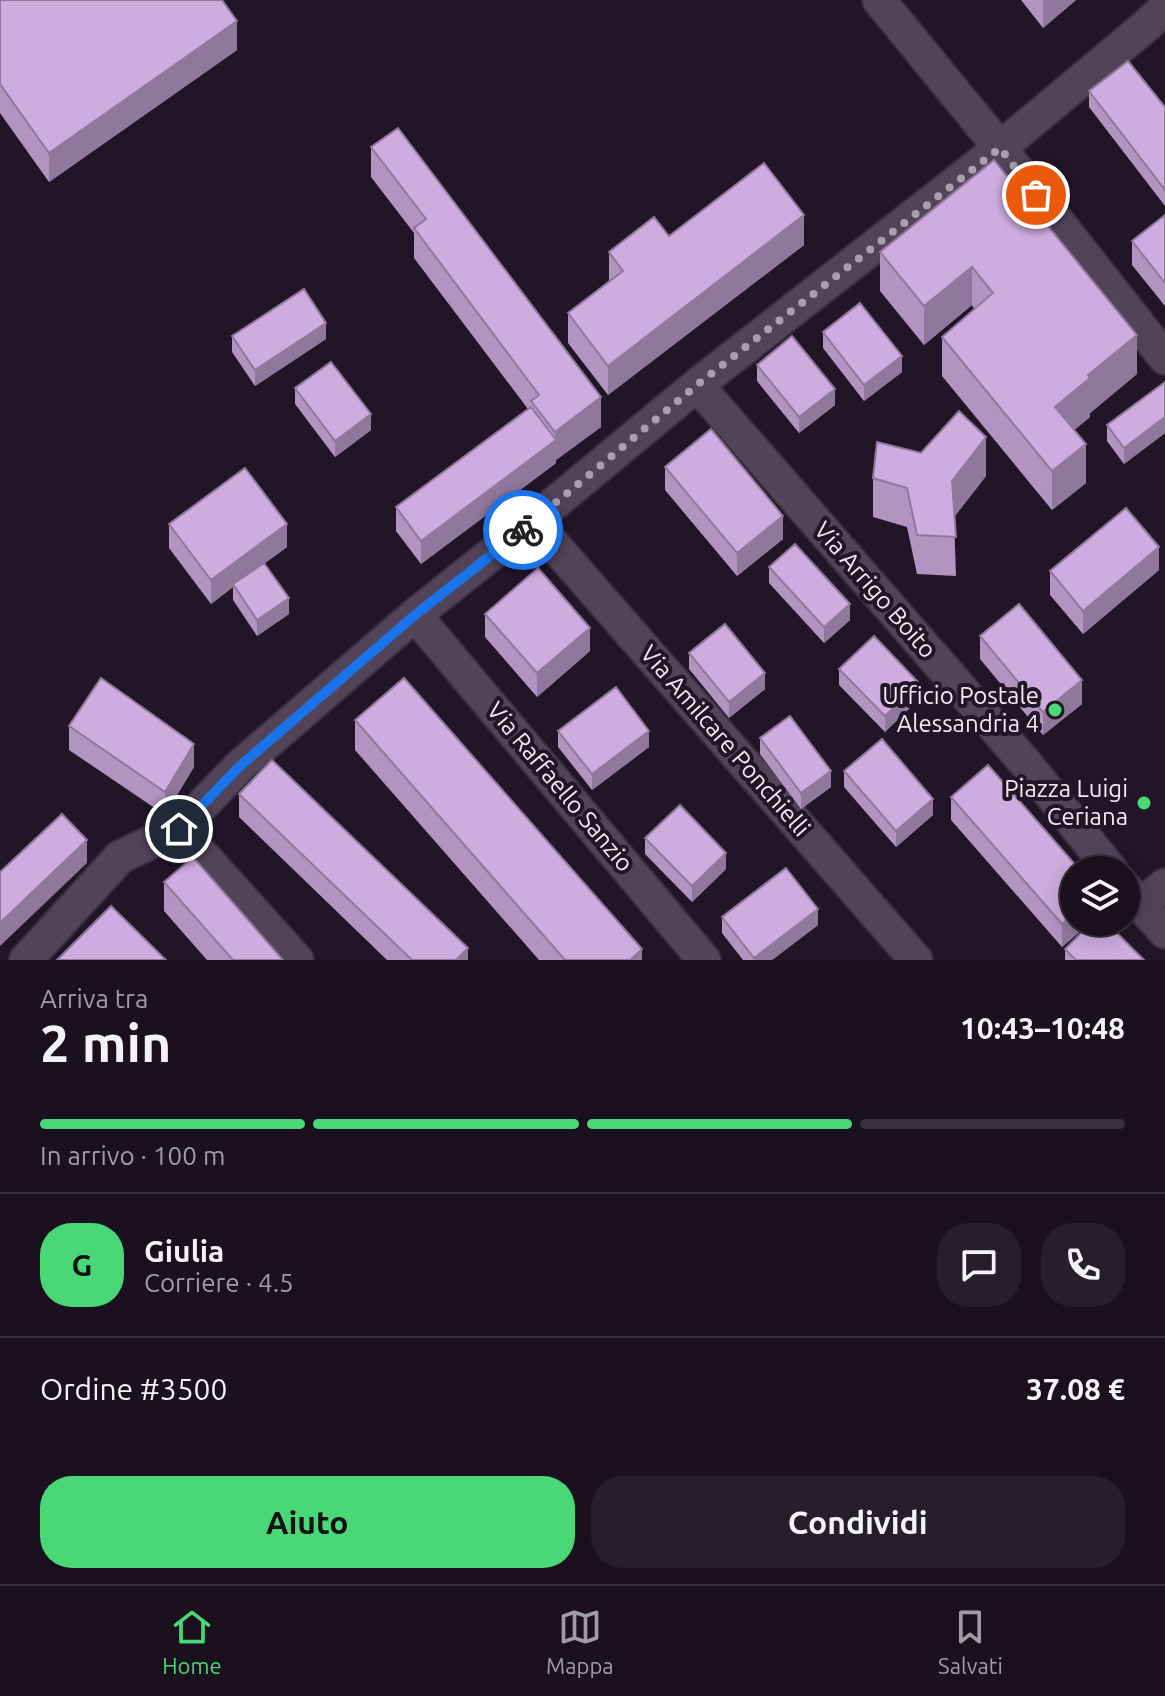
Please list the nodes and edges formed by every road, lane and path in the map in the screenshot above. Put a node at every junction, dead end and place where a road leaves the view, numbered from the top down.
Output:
1 (879, 0) edge
2 (1165, 8) edge
3 (1000, 148) junction
4 (1165, 358) edge
5 (697, 385) junction
6 (533, 521) junction
7 (415, 615) junction
8 (179, 829) junction
9 (1100, 856) edge
10 (1165, 885) edge
11 (1140, 894) edge
12 (1140, 905) edge
13 (1165, 932) edge
14 (26, 960) edge
15 (297, 960) edge
16 (704, 960) edge
17 (916, 960) edge

1 - 3 street
2 - 3 street
3 - 4 street
3 - 5 street
5 - 6 street
5 - 9 street, Via Arrigo Boito
6 - 7 street
6 - 17 street, Via Amilcare Ponchielli
7 - 8 street
7 - 16 street, Via Raffaello Sanzio
8 - 14 street
8 - 15 street
10 - 11 street
12 - 13 street

